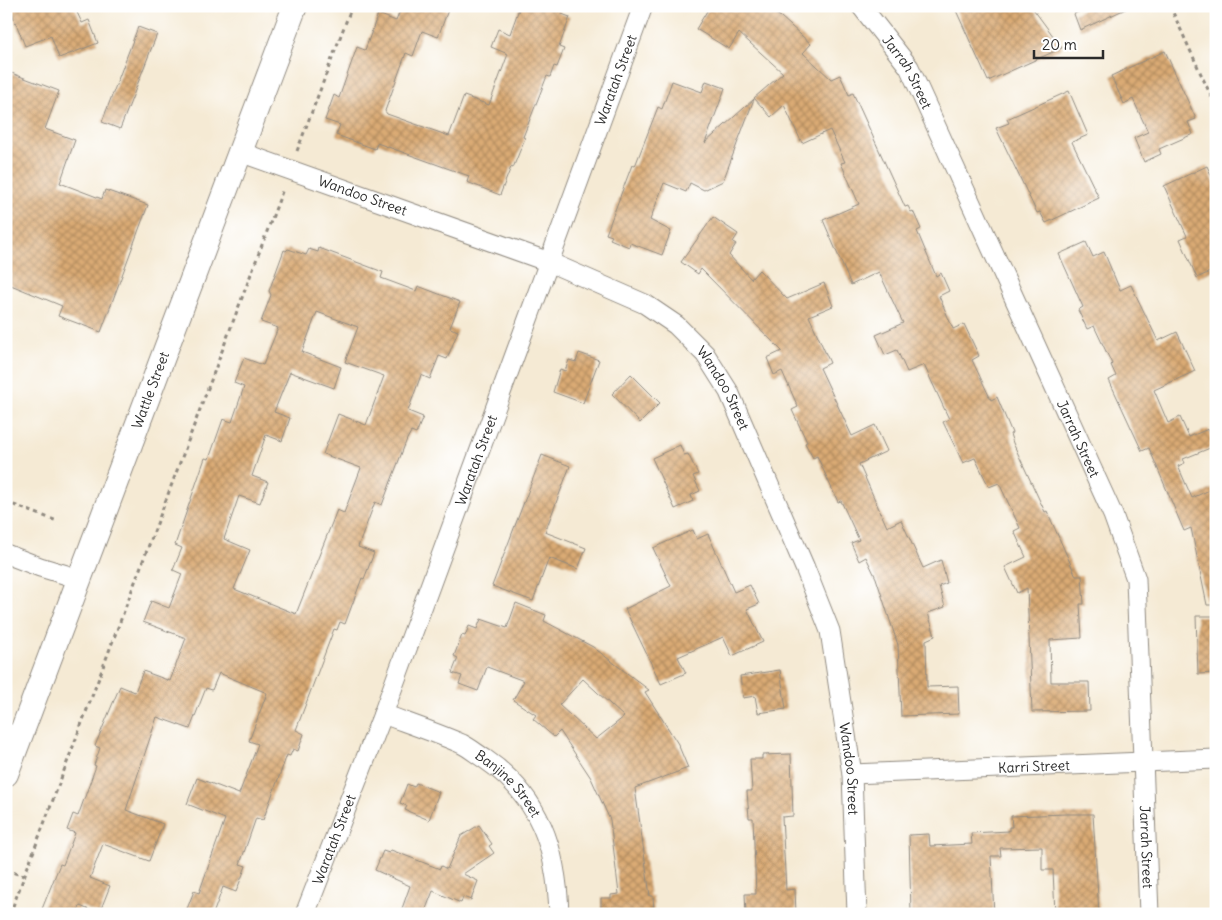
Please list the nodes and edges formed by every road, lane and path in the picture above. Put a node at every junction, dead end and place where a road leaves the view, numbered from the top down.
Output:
1 (295, 6) edge
2 (352, 6) edge
3 (643, 6) edge
4 (861, 6) edge
5 (1170, 6) edge
6 (1216, 107) edge
7 (240, 152) junction
8 (290, 170) junction
9 (550, 262) junction
10 (6, 502) edge
11 (57, 521) dead end
12 (6, 554) edge
13 (80, 579) junction
14 (383, 714) junction
15 (14, 731) edge
16 (1216, 759) edge
17 (1143, 762) junction
18 (6, 774) edge
19 (852, 774) junction
20 (6, 870) edge
21 (24, 876) junction
22 (10, 914) edge
23 (305, 914) edge
24 (559, 914) edge
25 (857, 914) edge
26 (1149, 914) edge

1 - 7 street, Wattle Street
2 - 8 path
3 - 9 street, Waratah Street
4 - 17 street, Jarrah Street
5 - 6 path
7 - 8 street, Wandoo Street
7 - 13 street, Wattle Street
8 - 9 street, Wandoo Street
8 - 21 path
9 - 14 street, Waratah Street
9 - 19 street, Wandoo Street
10 - 11 path
12 - 13 street
13 - 15 street, Wattle Street
14 - 23 street, Waratah Street
14 - 24 street, Banjine Street
15 - 18 street, Wattle Street
16 - 17 street, Karri Street
17 - 19 street, Karri Street
17 - 26 street, Jarrah Street
19 - 25 street, Wandoo Street
20 - 21 path
21 - 22 path

